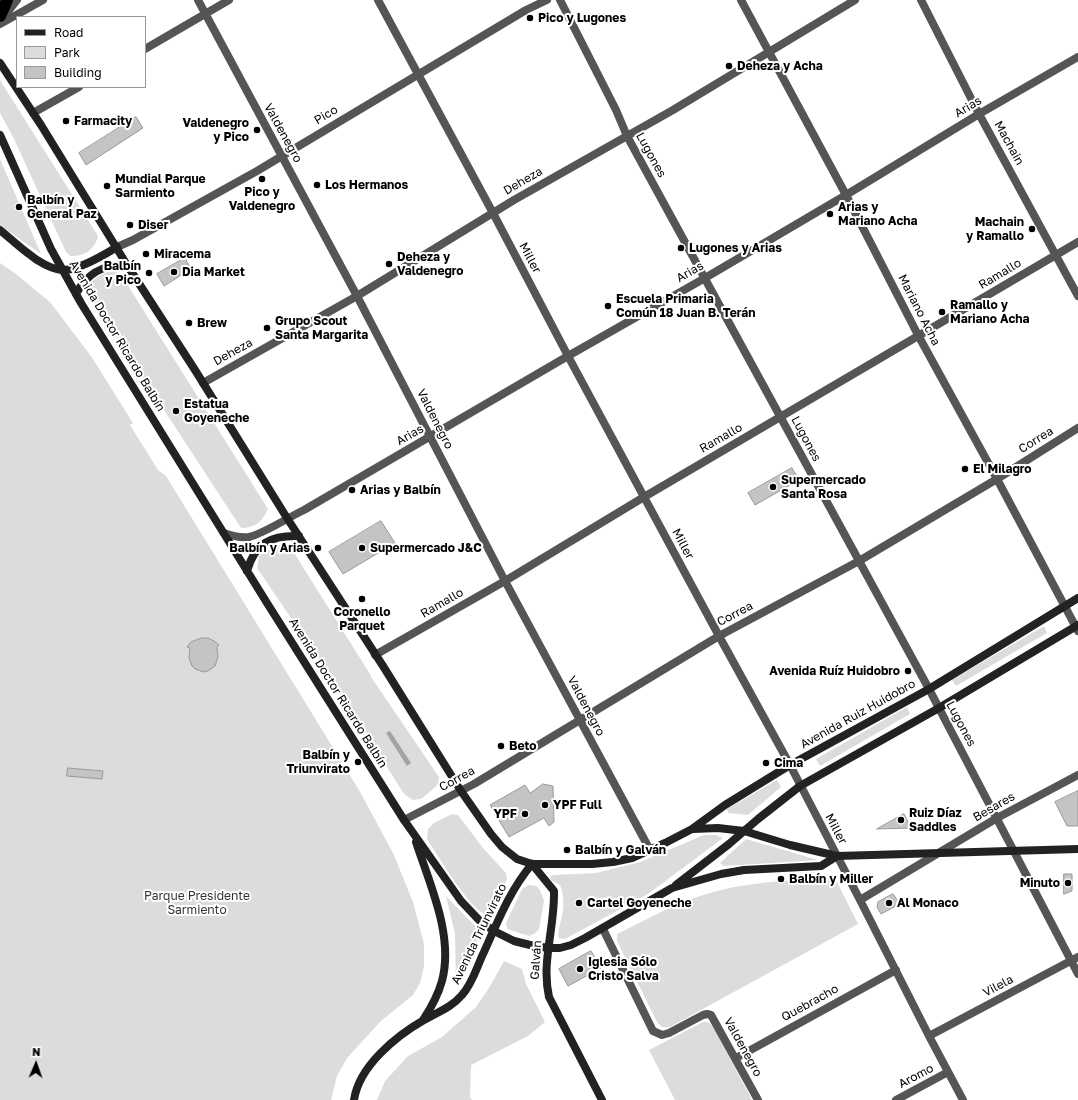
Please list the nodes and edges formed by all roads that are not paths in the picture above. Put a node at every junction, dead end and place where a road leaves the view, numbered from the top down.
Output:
1 (7, 0) edge
2 (17, 0) edge
3 (43, 0) edge
4 (198, 0) edge
5 (230, 0) edge
6 (378, 0) edge
7 (547, 0) edge
8 (560, 0) edge
9 (741, 0) edge
10 (854, 0) edge
11 (921, 0) edge
12 (205, 14) junction
13 (0, 16) edge
14 (0, 22) edge
15 (146, 48) edge
16 (768, 52) junction
17 (1078, 57) edge
18 (0, 63) edge
19 (419, 74) junction
20 (16, 87) edge
21 (16, 88) edge
22 (77, 88) edge
23 (33, 113) junction
24 (979, 114) junction
25 (0, 135) edge
26 (627, 136) junction
27 (282, 156) junction
28 (846, 195) junction
29 (493, 213) junction
30 (0, 230) edge
31 (1078, 242) edge
32 (116, 247) junction
33 (1056, 256) junction
34 (127, 265) junction
35 (63, 270) junction
36 (705, 278) junction
37 (76, 294) junction
38 (357, 296) junction
39 (1078, 296) edge
40 (918, 335) junction
41 (568, 356) junction
42 (203, 383) junction
43 (781, 417) junction
44 (1078, 428) edge
45 (430, 437) junction
46 (997, 479) junction
47 (644, 497) junction
48 (287, 518) junction
49 (224, 533) junction
50 (299, 536) junction
51 (859, 561) junction
52 (247, 571) junction
53 (505, 581) junction
54 (1078, 598) edge
55 (1065, 606) junction
56 (1077, 628) edge
57 (719, 636) junction
58 (376, 655) junction
59 (929, 689) junction
60 (939, 708) junction
61 (580, 719) junction
62 (790, 765) junction
63 (1078, 775) edge
64 (800, 786) junction
65 (461, 791) junction
66 (997, 818) junction
67 (404, 820) junction
68 (692, 829) junction
69 (744, 831) junction
70 (414, 836) junction
71 (650, 850) junction
72 (1078, 850) edge
73 (1014, 852) junction
74 (938, 854) junction
75 (838, 856) junction
76 (532, 864) junction
77 (672, 888) junction
78 (860, 900) junction
79 (603, 929) junction
80 (494, 931) junction
81 (548, 948) junction
82 (1074, 958) edge
83 (896, 970) junction
84 (1078, 974) edge
85 (423, 1021) junction
86 (929, 1036) junction
87 (736, 1058) junction
88 (948, 1072) junction
89 (354, 1100) edge
90 (602, 1100) edge
91 (758, 1100) edge
92 (896, 1100) edge
93 (963, 1100) edge

1 - 13 highway
2 - 14 street
3 - 14 street
4 - 12 street, Valdenegro
5 - 12 street
6 - 19 street, Miller
7 - 19 street, Pico
8 - 26 street, Lugones
9 - 16 street, Mariano Acha
10 - 16 street, Deheza
11 - 24 street, Machain
12 - 15 street
12 - 27 street, Valdenegro
16 - 26 street, Deheza
16 - 28 street, Mariano Acha
17 - 24 street, Arias
18 - 20 main road
19 - 27 street, Pico
19 - 29 street, Miller
21 - 23 main road
22 - 23 street
23 - 32 main road
24 - 28 street, Arias
24 - 33 street, Machain
25 - 35 main road, Avenida Doctor Ricardo Balbín
26 - 29 street, Deheza
26 - 36 street, Lugones
27 - 32 street, Pico
27 - 38 street, Valdenegro
28 - 36 street, Arias
28 - 40 street, Mariano Acha
29 - 38 street, Deheza
29 - 41 street, Miller
30 - 35 main road
31 - 33 street, Ramallo
32 - 34 main road
32 - 35 main road
33 - 39 street, Machain
33 - 40 street, Ramallo
34 - 37 main road
34 - 42 main road
35 - 37 main road, Avenida Doctor Ricardo Balbín
36 - 41 street, Arias
36 - 43 street, Lugones
37 - 49 main road, Avenida Doctor Ricardo Balbín
38 - 42 street, Deheza
38 - 45 street, Valdenegro
40 - 43 street, Ramallo
40 - 46 street, Mariano Acha
41 - 45 street, Arias
41 - 47 street, Miller
42 - 48 main road
43 - 47 street, Ramallo
43 - 51 street, Lugones
44 - 46 street, Correa
45 - 48 street, Arias
45 - 53 street, Valdenegro
46 - 51 street, Correa
46 - 55 street, Mariano Acha
47 - 53 street, Ramallo
47 - 57 street, Miller
48 - 49 street, Arias
48 - 50 main road
49 - 52 main road, Avenida Doctor Ricardo Balbín
50 - 52 main road
50 - 58 main road
51 - 57 street, Correa
51 - 59 street, Lugones
52 - 67 main road, Avenida Doctor Ricardo Balbín
53 - 58 street, Ramallo
53 - 61 street, Valdenegro
54 - 55 main road, Avenida Ruiz Huidobro
55 - 56 street, Mariano Acha
55 - 59 main road, Avenida Ruiz Huidobro
56 - 60 main road
57 - 61 street, Correa
57 - 62 street, Miller
58 - 65 main road
59 - 60 street, Lugones
59 - 62 main road, Avenida Ruiz Huidobro
60 - 64 main road
60 - 66 street, Lugones
61 - 65 street, Correa
61 - 71 street, Valdenegro
62 - 64 street, Miller
62 - 68 main road, Avenida Ruiz Huidobro
63 - 66 street, Besares
64 - 69 main road
64 - 75 street, Miller
65 - 67 street, Correa
65 - 76 main road
66 - 73 street, Lugones
66 - 74 street, Besares
67 - 70 main road, Avenida Doctor Ricardo Balbín
68 - 69 main road, Avenida Doctor Ricardo Balbín
68 - 71 main road, Avenida Ruiz Huidobro
69 - 75 main road, Avenida Doctor Ricardo Balbín
69 - 77 main road
70 - 80 main road, Avenida Doctor Ricardo Balbín
70 - 85 main road, Avenida Triunvirato
71 - 76 main road
72 - 73 main road, Avenida Doctor Ricardo Balbín
73 - 74 main road, Avenida Doctor Ricardo Balbín
73 - 82 street, Lugones
74 - 75 main road, Avenida Doctor Ricardo Balbín
74 - 78 street, Besares
75 - 77 main road, Avenida Doctor Ricardo Balbín
75 - 78 street, Miller
76 - 80 main road, Avenida Triunvirato
76 - 81 main road, Galván
77 - 79 main road, Avenida Doctor Ricardo Balbín
78 - 83 street, Miller
79 - 81 main road, Avenida Doctor Ricardo Balbín
79 - 87 street, Valdenegro
80 - 81 main road, Avenida Doctor Ricardo Balbín
80 - 85 main road, Avenida Triunvirato
81 - 90 main road, Galván
82 - 84 street, Lugones
82 - 86 street, Vilela
83 - 86 street, Miller
83 - 87 street, Quebracho
85 - 89 main road, Avenida Triunvirato
86 - 88 street, Miller
87 - 91 street, Valdenegro
88 - 92 street, Aromo
88 - 93 street, Miller

